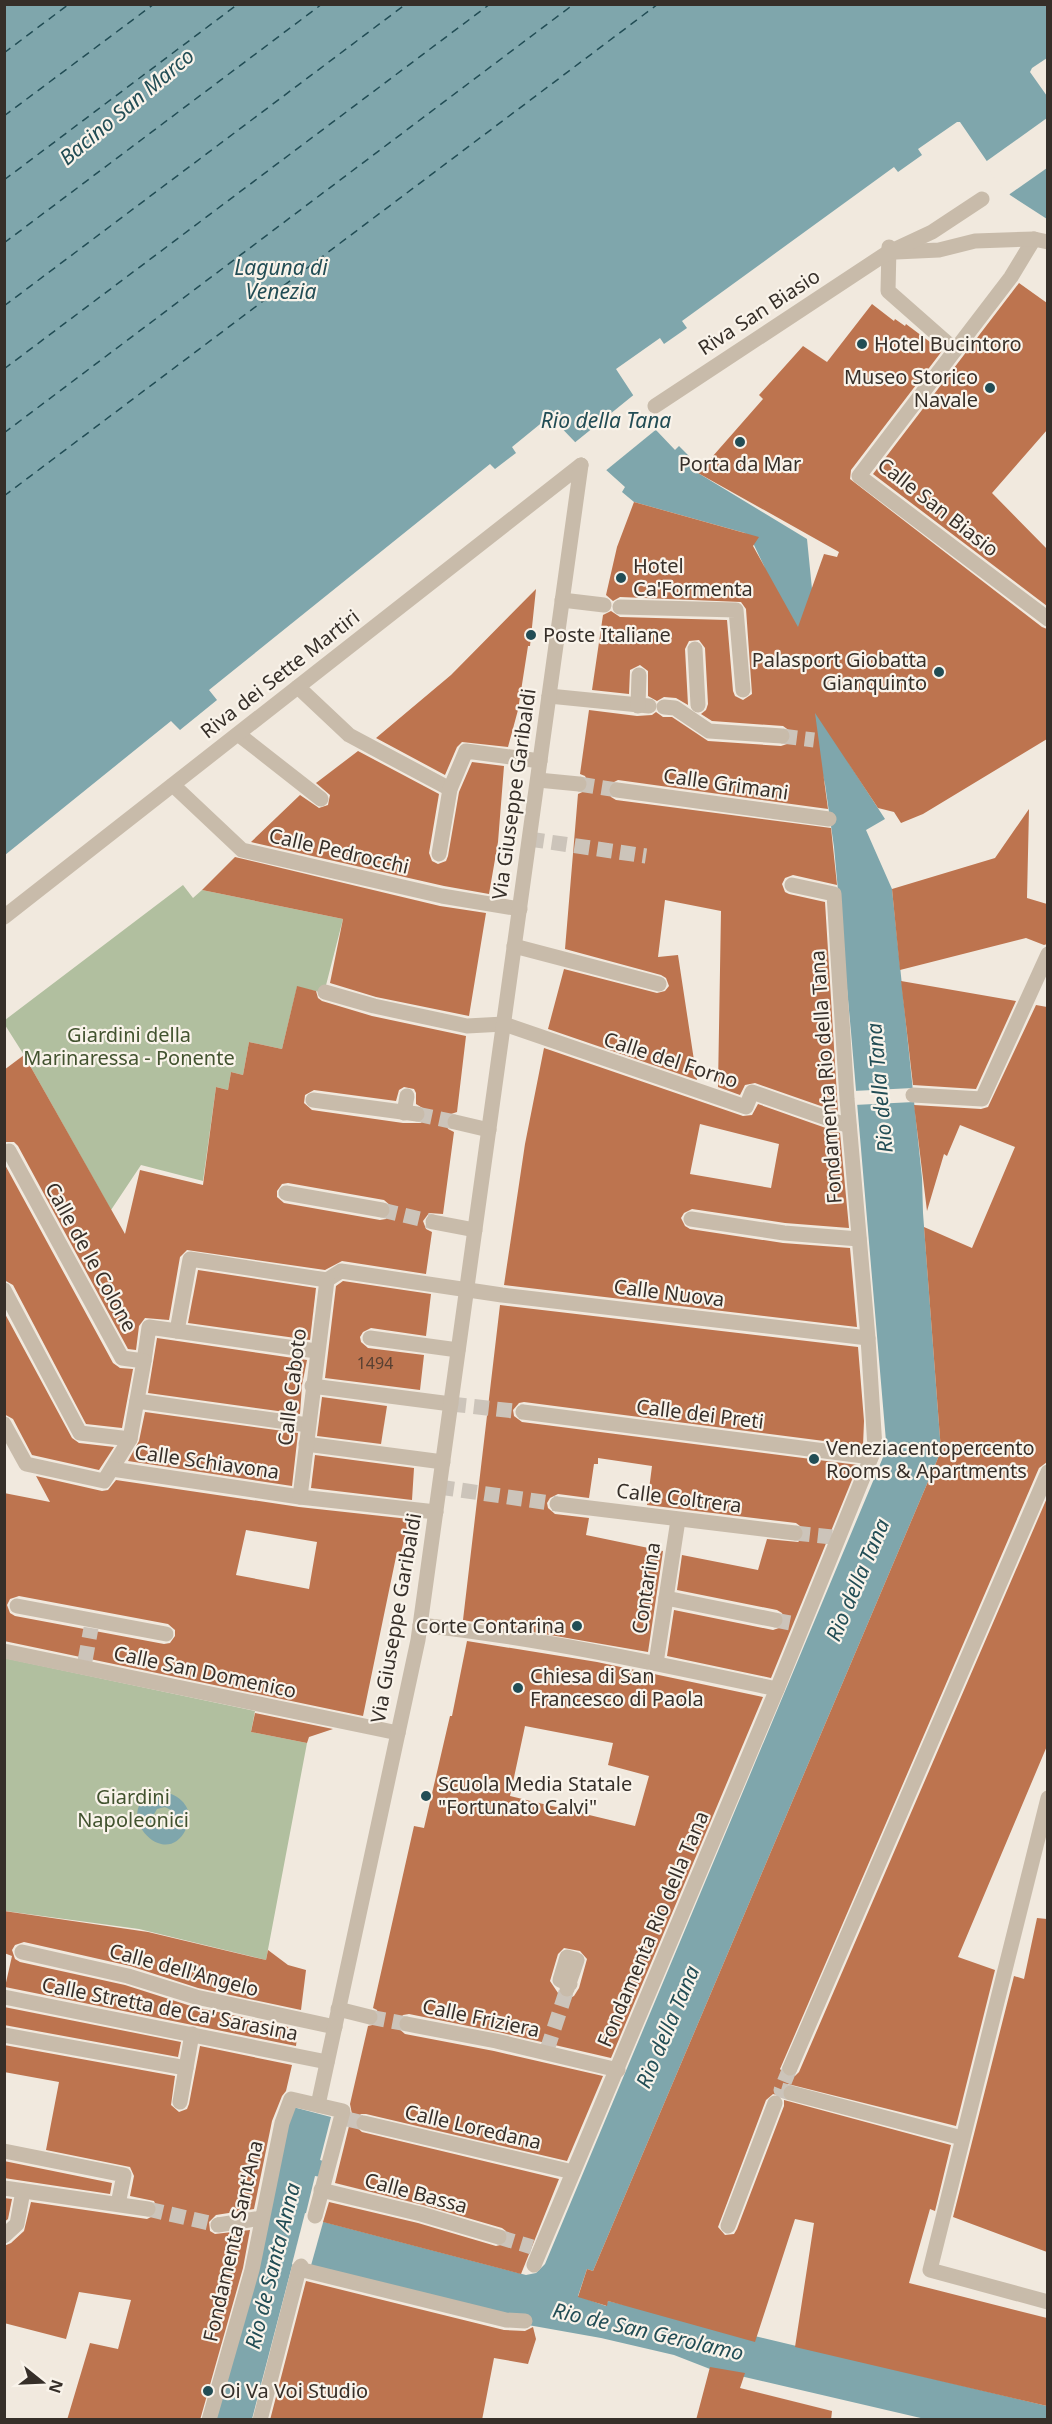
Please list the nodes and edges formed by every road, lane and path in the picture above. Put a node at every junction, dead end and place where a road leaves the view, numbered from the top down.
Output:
1 (982, 199) dead end
2 (1040, 240) edge
3 (888, 250) junction
4 (952, 353) junction
5 (655, 406) dead end
6 (581, 465) joint
7 (562, 600) junction
8 (604, 605) dead end
9 (620, 607) dead end
10 (1047, 619) edge
11 (695, 649) dead end
12 (639, 675) dead end
13 (298, 687) junction
14 (743, 690) dead end
15 (549, 696) junction
16 (698, 705) dead end
17 (650, 706) junction
18 (238, 734) junction
19 (782, 736) tunnel mouth
20 (540, 761) junction
21 (538, 780) junction
22 (579, 784) tunnel mouth
23 (173, 785) junction
24 (450, 789) junction
25 (617, 790) tunnel mouth
26 (321, 799) dead end
27 (829, 819) dead end
28 (439, 854) dead end
29 (792, 885) dead end
30 (520, 909) junction
31 (4, 917) edge
32 (514, 946) junction
33 (1047, 954) edge
34 (659, 984) dead end
35 (325, 992) dead end
36 (504, 1024) junction
37 (913, 1095) dead end
38 (407, 1096) dead end
39 (313, 1100) dead end
40 (455, 1122) tunnel mouth
41 (849, 1126) junction
42 (489, 1130) junction
43 (10, 1162) edge
44 (286, 1193) dead end
45 (382, 1210) tunnel mouth
46 (691, 1219) dead end
47 (433, 1222) tunnel mouth
48 (475, 1230) junction
49 (855, 1238) junction
50 (327, 1280) junction
51 (4, 1290) edge
52 (466, 1290) junction
53 (177, 1331) junction
54 (370, 1338) dead end
55 (868, 1338) junction
56 (458, 1350) junction
57 (316, 1351) junction
58 (144, 1361) junction
59 (312, 1386) junction
60 (137, 1401) junction
61 (451, 1404) junction
62 (523, 1412) tunnel mouth
63 (4, 1424) edge
64 (308, 1425) junction
65 (130, 1439) junction
66 (306, 1444) junction
67 (871, 1457) junction
68 (443, 1462) junction
69 (112, 1469) junction
70 (1047, 1472) edge
71 (300, 1497) junction
72 (557, 1504) tunnel mouth
73 (436, 1512) junction
74 (678, 1520) junction
75 (795, 1533) tunnel mouth
76 (666, 1598) junction
77 (17, 1606) dead end
78 (775, 1620) tunnel mouth
79 (420, 1625) junction
80 (165, 1634) dead end
81 (4, 1651) edge
82 (656, 1663) junction
83 (777, 1689) junction
84 (398, 1733) junction
85 (1047, 1798) edge
86 (22, 1952) dead end
87 (4, 1997) edge
88 (338, 2009) junction
89 (370, 2017) tunnel mouth
90 (407, 2024) tunnel mouth
91 (335, 2027) junction
92 (192, 2034) junction
93 (4, 2035) edge
94 (327, 2062) junction
95 (186, 2068) junction
96 (790, 2068) tunnel mouth
97 (618, 2070) junction
98 (791, 2092) dead end
99 (180, 2102) dead end
100 (775, 2103) tunnel mouth
101 (318, 2105) junction
102 (364, 2123) tunnel mouth
103 (962, 2138) junction
104 (4, 2151) edge
105 (573, 2172) junction
106 (4, 2188) edge
107 (321, 2190) junction
108 (24, 2191) junction
109 (118, 2204) junction
110 (148, 2209) tunnel mouth
111 (315, 2216) dead end
112 (262, 2218) junction
113 (218, 2225) tunnel mouth
114 (728, 2226) dead end
115 (4, 2236) edge
116 (500, 2237) tunnel mouth
117 (534, 2265) dead end
118 (1047, 2302) edge
119 (525, 2321) dead end
120 (209, 2420) edge
121 (260, 2420) edge

1 - 3 street, Riva San Biasio
2 - 3 street
2 - 4 street
3 - 4 street
3 - 5 street, Riva San Biasio
4 - 10 street, Calle San Biasio
6 - 7 street, Via Giuseppe Garibaldi
6 - 13 street, Riva dei Sette Martiri
7 - 8 street
7 - 15 street, Via Giuseppe Garibaldi
9 - 14 street
11 - 16 street
12 - 17 street
13 - 18 street, Riva dei Sette Martiri
13 - 24 street
15 - 17 street
15 - 20 street, Via Giuseppe Garibaldi
17 - 19 street
18 - 23 street, Riva dei Sette Martiri
18 - 26 street
20 - 21 street, Via Giuseppe Garibaldi
20 - 24 street
21 - 22 street
21 - 30 street, Via Giuseppe Garibaldi
23 - 30 street, Calle Pedrocchi
23 - 31 street, Riva dei Sette Martiri
24 - 28 street
25 - 27 street, Calle Grimani
29 - 41 street, Fondamenta Rio della Tana
30 - 32 street, Via Giuseppe Garibaldi
32 - 34 street
32 - 36 street, Via Giuseppe Garibaldi
33 - 37 street
35 - 36 street
36 - 41 street, Calle del Forno
36 - 42 street, Via Giuseppe Garibaldi
38 - 39 street
40 - 42 street
41 - 49 street, Fondamenta Rio della Tana
42 - 48 street, Via Giuseppe Garibaldi
43 - 58 street, Calle de le Colone
44 - 45 street
46 - 49 street
47 - 48 street
48 - 52 street, Via Giuseppe Garibaldi
49 - 55 street, Fondamenta Rio della Tana
50 - 52 street, Calle Nuova
50 - 53 street
50 - 57 street, Calle Caboto
51 - 65 street
52 - 55 street, Calle Nuova
52 - 56 street, Via Giuseppe Garibaldi
53 - 57 street
53 - 58 street
54 - 56 street
55 - 67 street, Fondamenta Rio della Tana
56 - 61 street, Via Giuseppe Garibaldi
57 - 59 street, Calle Caboto
58 - 60 street
59 - 61 street
59 - 64 street, Calle Caboto
60 - 64 street
60 - 65 street
61 - 68 street, Via Giuseppe Garibaldi
62 - 67 street, Calle dei Preti
63 - 69 street, Calle Schiavona
64 - 66 street, Calle Caboto
65 - 69 street
66 - 68 street
66 - 71 street, Calle Caboto
67 - 83 street, Fondamenta Rio della Tana
68 - 73 street, Via Giuseppe Garibaldi
69 - 71 street, Calle Schiavona
70 - 96 street
71 - 73 street, Calle Schiavona
72 - 74 street, Calle Coltrera
73 - 79 street, Via Giuseppe Garibaldi
74 - 75 street, Calle Coltrera
74 - 76 street, Contarina
76 - 78 street
76 - 82 street, Contarina
77 - 80 street
79 - 82 street
79 - 84 street, Via Giuseppe Garibaldi
81 - 84 street, Calle San Domenico
82 - 83 street
83 - 97 street, Fondamenta Rio della Tana
84 - 88 street, Via Giuseppe Garibaldi
85 - 103 street
86 - 91 street, Calle dell'Angelo
87 - 92 street, Calle Stretta de Ca' Sarasina
88 - 89 street
88 - 91 street, Via Giuseppe Garibaldi
90 - 97 street, Calle Friziera
91 - 94 street, Via Giuseppe Garibaldi
92 - 94 street, Calle Stretta de Ca' Sarasina
92 - 95 street
93 - 95 street
94 - 101 street, Via Giuseppe Garibaldi
95 - 99 street
97 - 105 street, Fondamenta Rio della Tana
98 - 103 street
100 - 114 street
101 - 107 street
101 - 112 street, Fondamenta Sant'Ana
102 - 105 street, Calle Loredana
103 - 118 street
104 - 109 street
105 - 117 street, Fondamenta Rio della Tana
106 - 108 street
107 - 111 street
107 - 116 street, Calle Bassa
108 - 109 street
108 - 115 street
109 - 110 street
112 - 113 street
112 - 120 street, Fondamenta Sant'Ana
119 - 121 street

